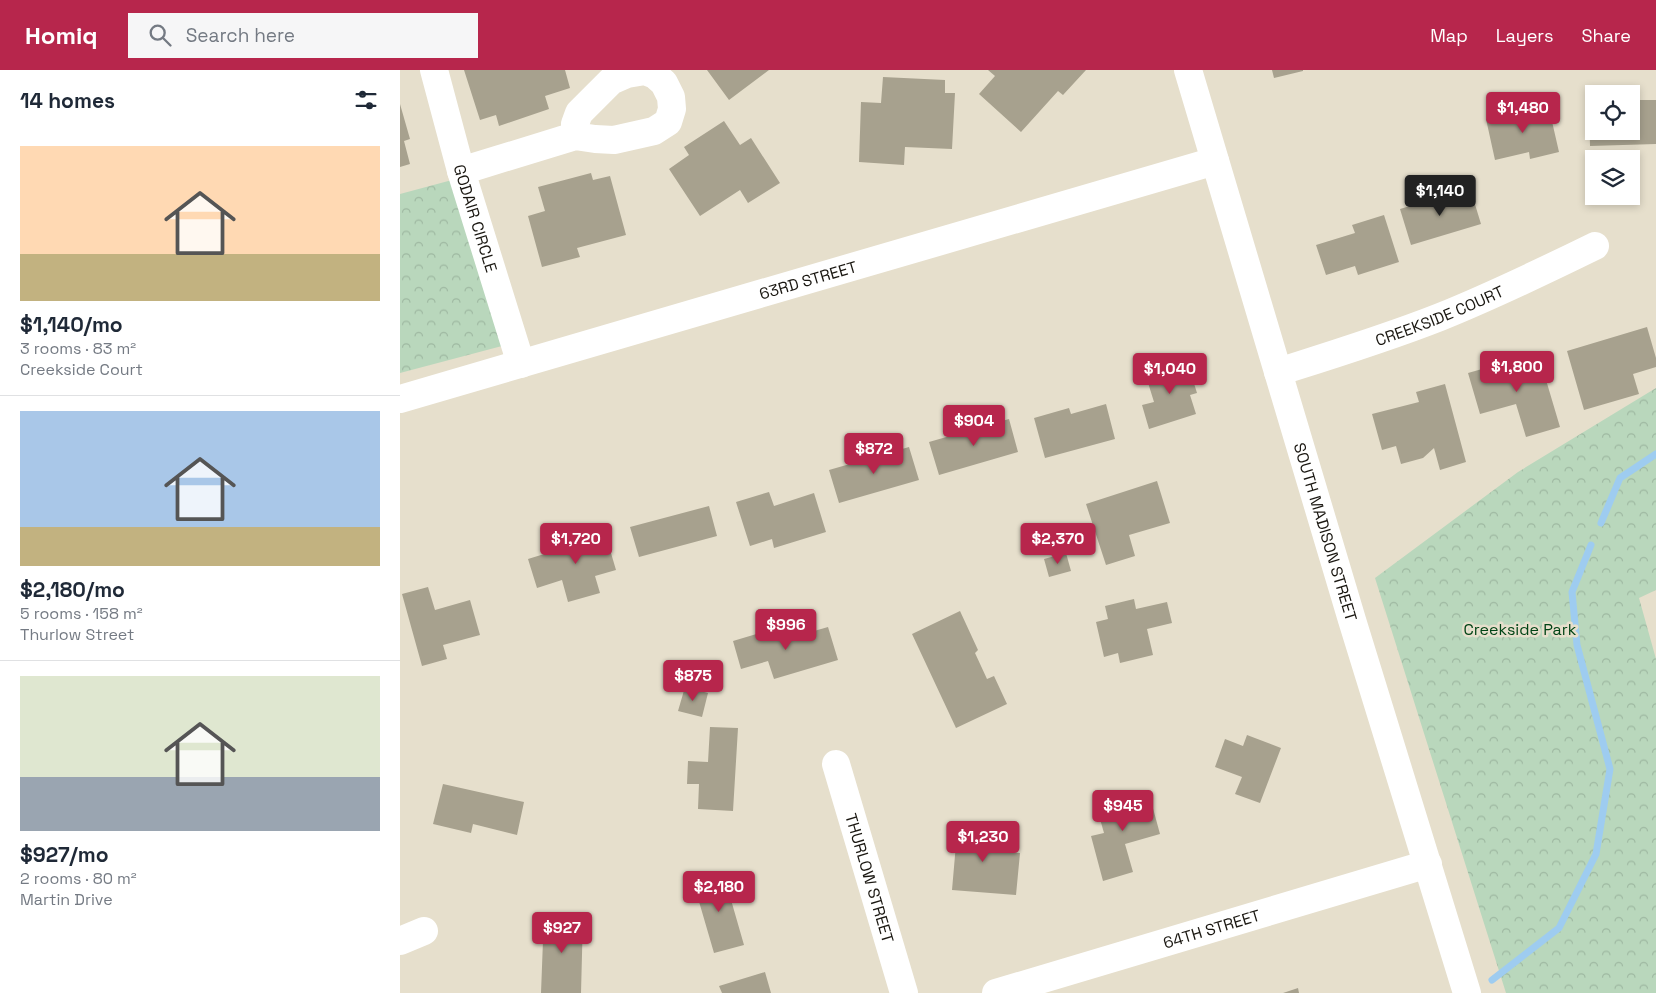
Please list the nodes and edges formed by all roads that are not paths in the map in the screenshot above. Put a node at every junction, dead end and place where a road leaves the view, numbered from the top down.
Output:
1 (434, 70) edge
2 (1188, 70) edge
3 (575, 136) dead end
4 (1215, 161) junction
5 (461, 171) junction
6 (1595, 246) dead end
7 (521, 364) junction
8 (1278, 372) junction
9 (400, 399) edge
10 (836, 764) dead end
11 (1428, 864) junction
12 (904, 993) edge
13 (996, 993) edge
14 (1467, 993) edge

1 - 5 street, GODAIR CIRCLE
2 - 4 street, SOUTH MADISON STREET
3 - 5 street
4 - 7 street, 63RD STREET
4 - 8 street, SOUTH MADISON STREET
5 - 7 street, GODAIR CIRCLE
6 - 8 street, CREEKSIDE COURT
7 - 9 street, 63RD STREET
8 - 11 street, SOUTH MADISON STREET
10 - 12 street, THURLOW STREET
11 - 13 street, 64TH STREET
11 - 14 street, SOUTH MADISON STREET

